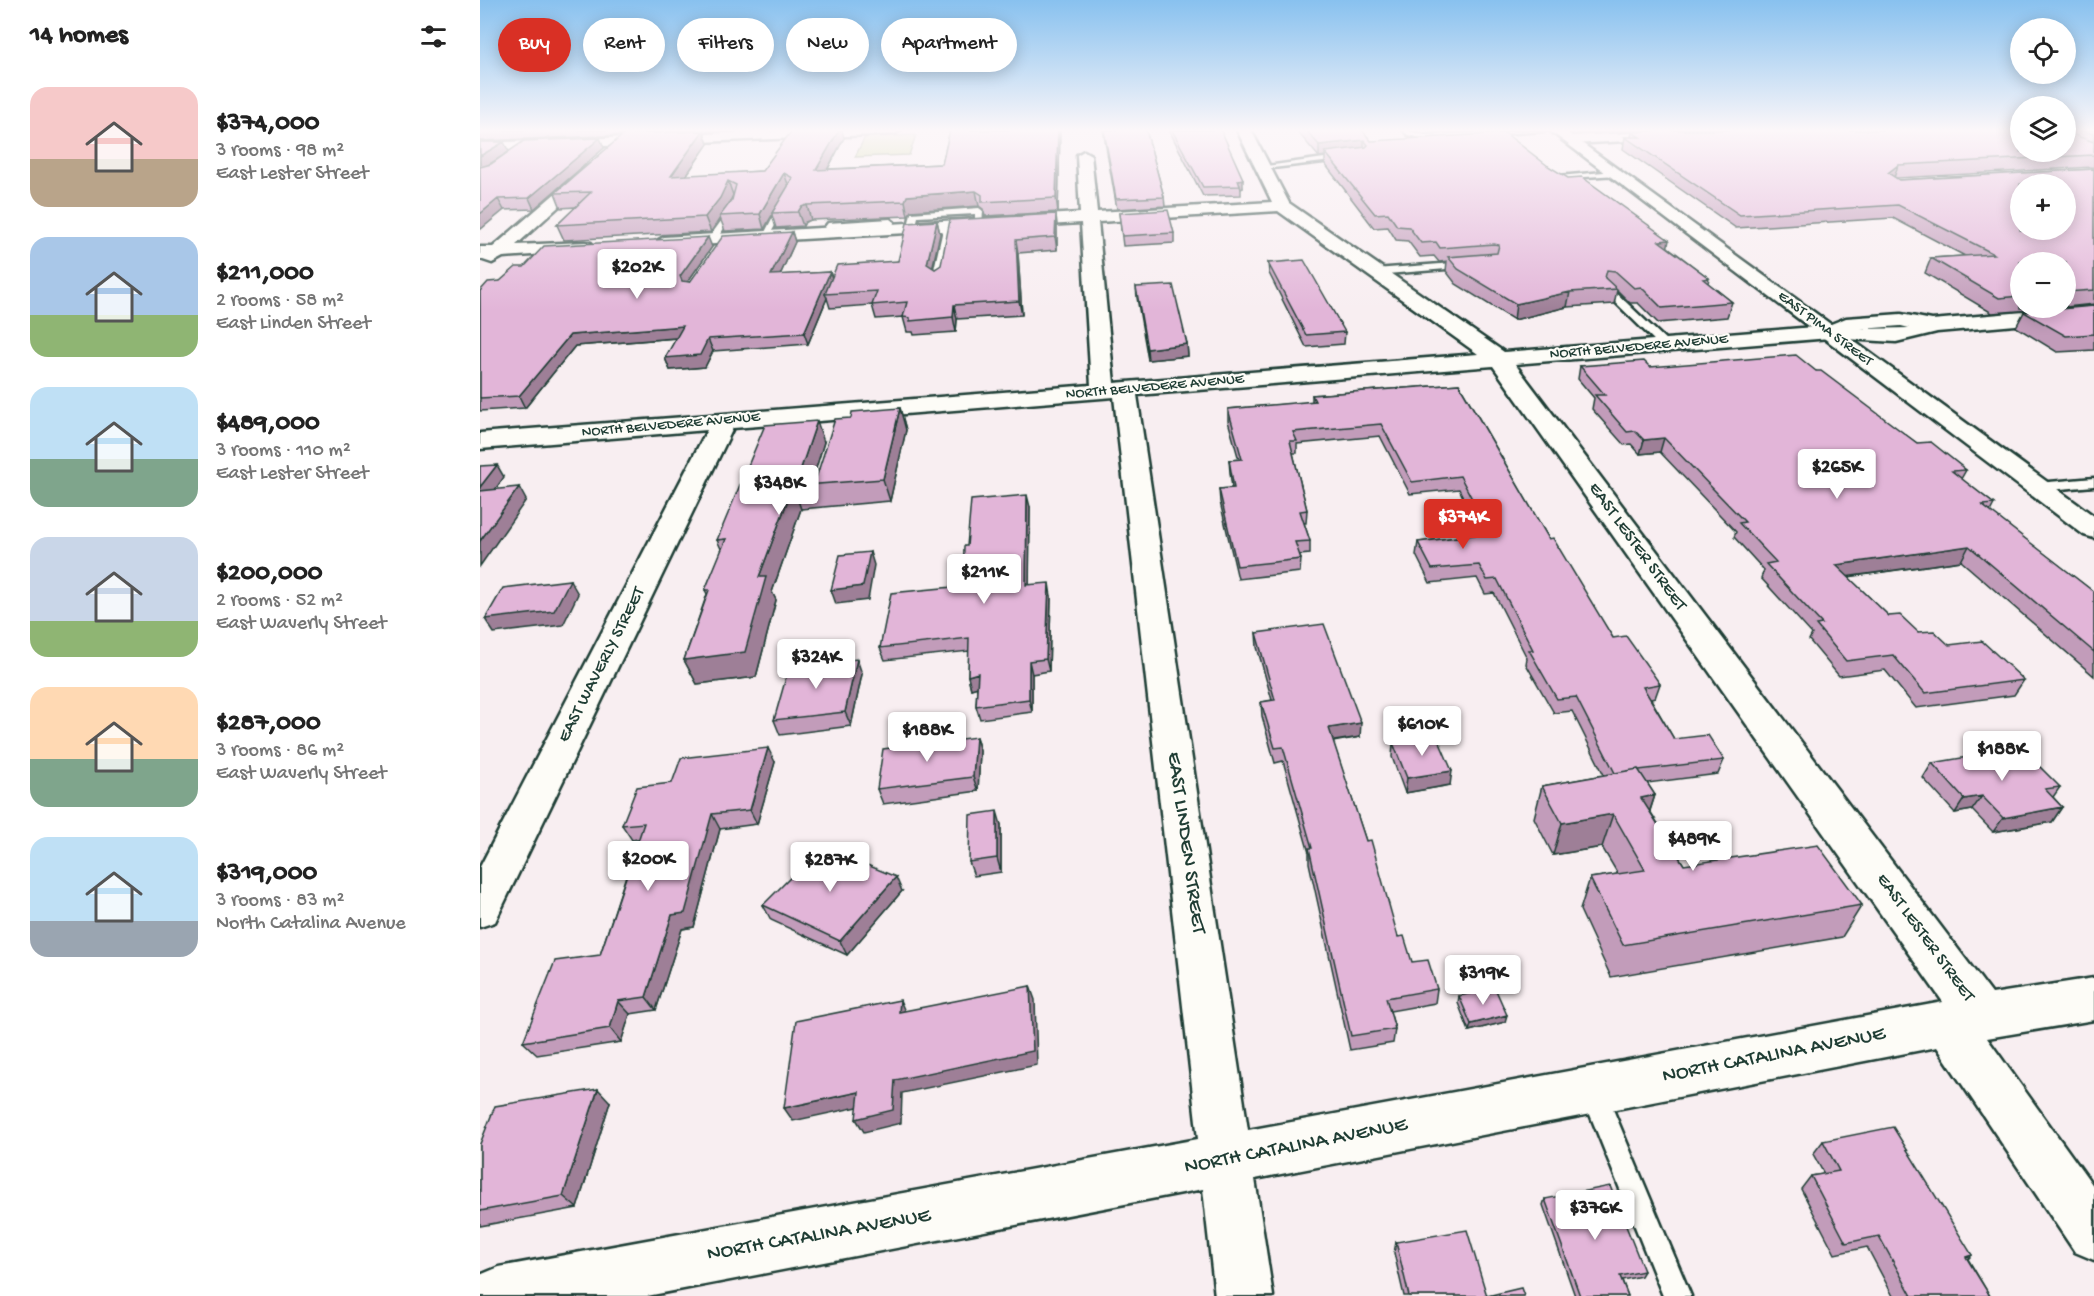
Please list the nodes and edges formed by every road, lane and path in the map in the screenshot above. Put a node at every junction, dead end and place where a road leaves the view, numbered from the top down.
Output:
1 (564, 190) edge
2 (1087, 190) edge
3 (1275, 190) edge
4 (1638, 190) edge
5 (791, 191) edge
6 (735, 199) edge
7 (1282, 206) junction
8 (1089, 216) junction
9 (979, 223) junction
10 (948, 225) junction
11 (912, 227) junction
12 (765, 236) junction
13 (719, 241) junction
14 (641, 244) edge
15 (605, 246) edge
16 (489, 253) edge
17 (1481, 264) edge
18 (480, 268) edge
19 (1376, 272) junction
20 (937, 278) edge
21 (1607, 289) edge
22 (2094, 312) edge
23 (1830, 332) junction
24 (1665, 345) junction
25 (1499, 358) junction
26 (1114, 390) junction
27 (724, 421) junction
28 (480, 441) edge
29 (2094, 482) edge
30 (2038, 487) junction
31 (2094, 529) edge
32 (480, 909) edge
33 (2094, 999) edge
34 (1965, 1020) junction
35 (1593, 1091) junction
36 (1227, 1160) junction
37 (2094, 1233) edge
38 (499, 1296) edge
39 (1244, 1296) edge
40 (1677, 1296) edge

1 - 16 street
2 - 8 street, EAST LINDEN STREET
3 - 7 street
4 - 23 street, EAST PIMA STREET
5 - 12 lane
6 - 13 lane
7 - 8 street
7 - 19 street, EAST LESTER STREET
8 - 9 street
8 - 26 street, EAST LINDEN STREET
9 - 10 street
9 - 11 lane
10 - 11 street
10 - 20 lane
11 - 12 street
12 - 13 street
13 - 14 street
15 - 16 street
16 - 18 street
17 - 19 lane
19 - 25 street, EAST LESTER STREET
21 - 24 lane
22 - 23 street, NORTH BELVEDERE AVENUE
23 - 24 street, NORTH BELVEDERE AVENUE
23 - 30 street, EAST PIMA STREET
24 - 25 street, NORTH BELVEDERE AVENUE
25 - 26 street, NORTH BELVEDERE AVENUE
25 - 34 street, EAST LESTER STREET
26 - 27 street, NORTH BELVEDERE AVENUE
26 - 36 street, EAST LINDEN STREET
27 - 28 street, NORTH BELVEDERE AVENUE
27 - 32 street, EAST WAVERLY STREET
29 - 30 lane
30 - 31 street, EAST PIMA STREET
33 - 34 street, NORTH CATALINA AVENUE
34 - 35 street, NORTH CATALINA AVENUE
34 - 37 street, EAST LESTER STREET
35 - 36 street, NORTH CATALINA AVENUE
35 - 40 lane
36 - 38 street, NORTH CATALINA AVENUE
36 - 39 street, EAST LINDEN STREET

